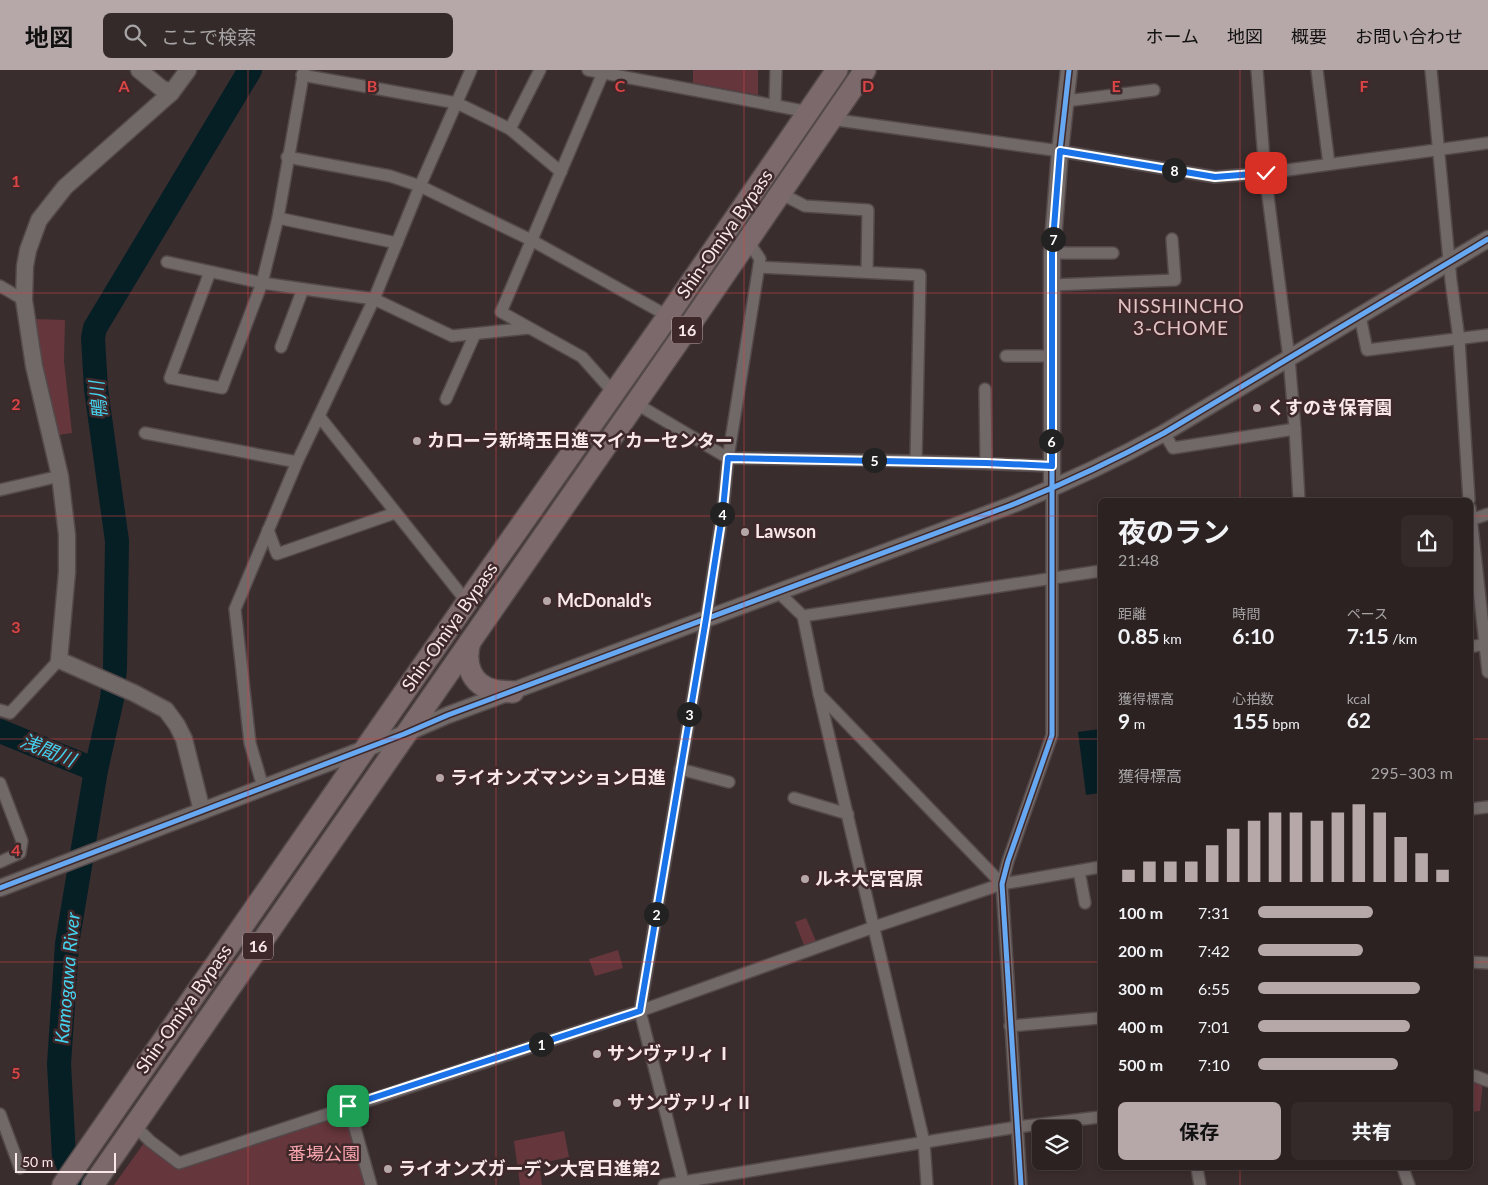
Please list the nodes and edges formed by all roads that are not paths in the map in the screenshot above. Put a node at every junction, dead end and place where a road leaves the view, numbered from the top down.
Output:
1 (139, 70) edge
2 (188, 70) edge
3 (471, 70) edge
4 (540, 70) edge
5 (588, 70) edge
6 (776, 70) edge
7 (837, 70) edge
8 (864, 70) edge
9 (1069, 70) edge
10 (1257, 70) edge
11 (1317, 70) edge
12 (1431, 70) edge
13 (303, 73) edge
14 (604, 73) junction
15 (1154, 90) dead end
16 (171, 93) junction
17 (1066, 101) junction
18 (457, 103) junction
19 (775, 105) junction
20 (809, 112) junction
21 (830, 119) junction
22 (510, 129) junction
23 (1488, 143) edge
24 (1438, 150) junction
25 (1060, 151) junction
26 (287, 157) junction
27 (1329, 164) junction
28 (561, 172) junction
29 (1266, 173) junction
30 (420, 186) junction
31 (780, 193) junction
32 (278, 218) junction
33 (1172, 239) dead end
34 (1488, 239) edge
35 (531, 240) junction
36 (748, 241) junction
37 (397, 243) junction
38 (1052, 253) junction
39 (1113, 253) dead end
40 (166, 262) dead end
41 (1449, 262) junction
42 (759, 267) junction
43 (210, 272) junction
44 (867, 272) junction
45 (262, 283) junction
46 (0, 286) edge
47 (1052, 286) junction
48 (303, 289) junction
49 (374, 299) junction
50 (24, 300) junction
51 (668, 316) junction
52 (1360, 316) junction
53 (529, 328) junction
54 (475, 334) junction
55 (1488, 335) edge
56 (1459, 338) junction
57 (281, 347) dead end
58 (1006, 356) dead end
59 (1051, 356) junction
60 (1289, 358) junction
61 (985, 389) dead end
62 (614, 392) junction
63 (446, 399) dead end
64 (634, 403) junction
65 (319, 416) junction
66 (1296, 429) junction
67 (1164, 433) junction
68 (145, 434) dead end
69 (728, 458) junction
70 (916, 461) junction
71 (297, 462) junction
72 (986, 463) junction
73 (1052, 466) junction
74 (60, 476) junction
75 (1052, 489) junction
76 (0, 490) edge
77 (1300, 498) edge
78 (1470, 498) edge
79 (395, 513) junction
80 (1488, 514) edge
81 (1473, 516) edge
82 (268, 530) junction
83 (1473, 537) edge
84 (1098, 571) edge
85 (1052, 578) junction
86 (778, 592) junction
87 (467, 602) junction
88 (803, 616) junction
89 (706, 619) junction
90 (1485, 621) edge
91 (470, 642) junction
92 (1485, 644) junction
93 (1473, 646) edge
94 (59, 660) junction
95 (1488, 672) edge
96 (513, 692) junction
97 (819, 694) junction
98 (0, 710) edge
99 (404, 734) junction
100 (366, 749) junction
101 (680, 768) junction
102 (728, 782) dead end
103 (0, 783) edge
104 (263, 787) junction
105 (794, 798) dead end
106 (1488, 807) edge
107 (1473, 808) edge
108 (202, 811) junction
109 (848, 814) junction
110 (0, 862) edge
111 (1098, 867) edge
112 (1079, 871) junction
113 (1002, 884) junction
114 (0, 888) edge
115 (1085, 902) dead end
116 (874, 927) junction
117 (1473, 962) edge
118 (1488, 963) edge
119 (640, 1011) junction
120 (1098, 1018) edge
121 (1010, 1026) junction
122 (1473, 1076) edge
123 (1488, 1081) edge
124 (348, 1106) junction
125 (0, 1114) edge
126 (1098, 1117) edge
127 (134, 1125) junction
128 (1017, 1127) junction
129 (924, 1142) junction
130 (20, 1168) dead end
131 (1198, 1170) edge
132 (1404, 1170) edge
133 (684, 1184) edge
134 (63, 1185) edge
135 (93, 1185) edge
136 (371, 1185) edge
137 (664, 1185) edge
138 (927, 1185) edge
139 (1021, 1185) edge
140 (1200, 1185) edge
141 (1409, 1185) edge

1 - 16 street
2 - 16 street
3 - 18 street
4 - 22 street
5 - 14 street
6 - 19 street
7 - 20 highway, Shin-Omiya Bypass / 16
8 - 21 highway, Shin-Omiya Bypass / 16
9 - 17 street
10 - 29 street
11 - 27 street
12 - 24 street
13 - 18 street
13 - 26 street
14 - 19 street
14 - 28 street
15 - 17 street
16 - 50 street
17 - 25 street
18 - 22 street
18 - 30 street
19 - 20 street
20 - 51 highway, Shin-Omiya Bypass / 16
21 - 25 street
21 - 31 highway, Shin-Omiya Bypass / 16
22 - 28 street
23 - 24 street
24 - 27 street
24 - 41 street
25 - 29 street
25 - 38 street
26 - 30 street
26 - 32 street
27 - 29 street
28 - 35 street
29 - 60 street
30 - 35 street
30 - 37 street
31 - 36 highway, Shin-Omiya Bypass / 16
31 - 44 street
32 - 37 street
32 - 45 street
33 - 47 street
34 - 41 street
35 - 51 street
35 - 53 street
36 - 42 street
36 - 64 highway, Shin-Omiya Bypass / 16
37 - 49 street
38 - 39 street
38 - 47 street
40 - 43 street
41 - 52 street
41 - 56 street
42 - 44 street
42 - 69 street
43 - 45 street
43 - 45 street
44 - 70 street
45 - 48 street
46 - 50 street
47 - 59 street
48 - 49 street
48 - 57 street
49 - 54 street
49 - 65 street
50 - 74 street
51 - 62 highway, Shin-Omiya Bypass / 16
52 - 56 street
52 - 60 street
53 - 54 street
53 - 62 street
54 - 63 street
55 - 56 street
56 - 78 street
58 - 59 street
59 - 73 street
60 - 66 street
60 - 67 street
61 - 72 street
62 - 87 highway, Shin-Omiya Bypass / 16
64 - 69 street
64 - 91 highway, Shin-Omiya Bypass / 16
65 - 71 street
65 - 79 street
66 - 67 street
66 - 77 street
67 - 75 street
68 - 71 street
69 - 70 street
69 - 89 street
70 - 72 street
71 - 82 street
72 - 73 street
73 - 75 street
74 - 76 street
74 - 94 street
75 - 85 street
75 - 86 street
79 - 82 street
79 - 87 street
80 - 81 street
82 - 104 street
83 - 90 street
84 - 85 street
85 - 88 street
85 - 113 street
86 - 88 street
86 - 89 street
87 - 100 highway, Shin-Omiya Bypass / 16
88 - 97 street
89 - 96 street
89 - 101 street
90 - 92 street
91 - 96 highway
91 - 99 highway, Shin-Omiya Bypass / 16
92 - 93 street
92 - 95 street
94 - 98 street
94 - 108 street
96 - 99 street
97 - 109 street
97 - 113 street
99 - 100 street
99 - 127 highway, Shin-Omiya Bypass / 16
100 - 104 street
100 - 134 highway, Shin-Omiya Bypass / 16
101 - 102 street
101 - 119 street
103 - 110 street
104 - 108 street
105 - 109 street
106 - 107 street
108 - 114 street
109 - 116 street
111 - 112 street
112 - 113 street
112 - 115 street
113 - 116 street
113 - 121 street
116 - 119 street
116 - 129 street
117 - 118 street
119 - 124 street
119 - 133 street
120 - 121 street
121 - 128 street
122 - 123 street
124 - 127 street
124 - 136 street
125 - 130 street
126 - 128 street
127 - 135 highway, Shin-Omiya Bypass / 16
128 - 129 street
128 - 139 street
129 - 133 street
129 - 138 street
131 - 140 street
132 - 141 street
133 - 137 street

